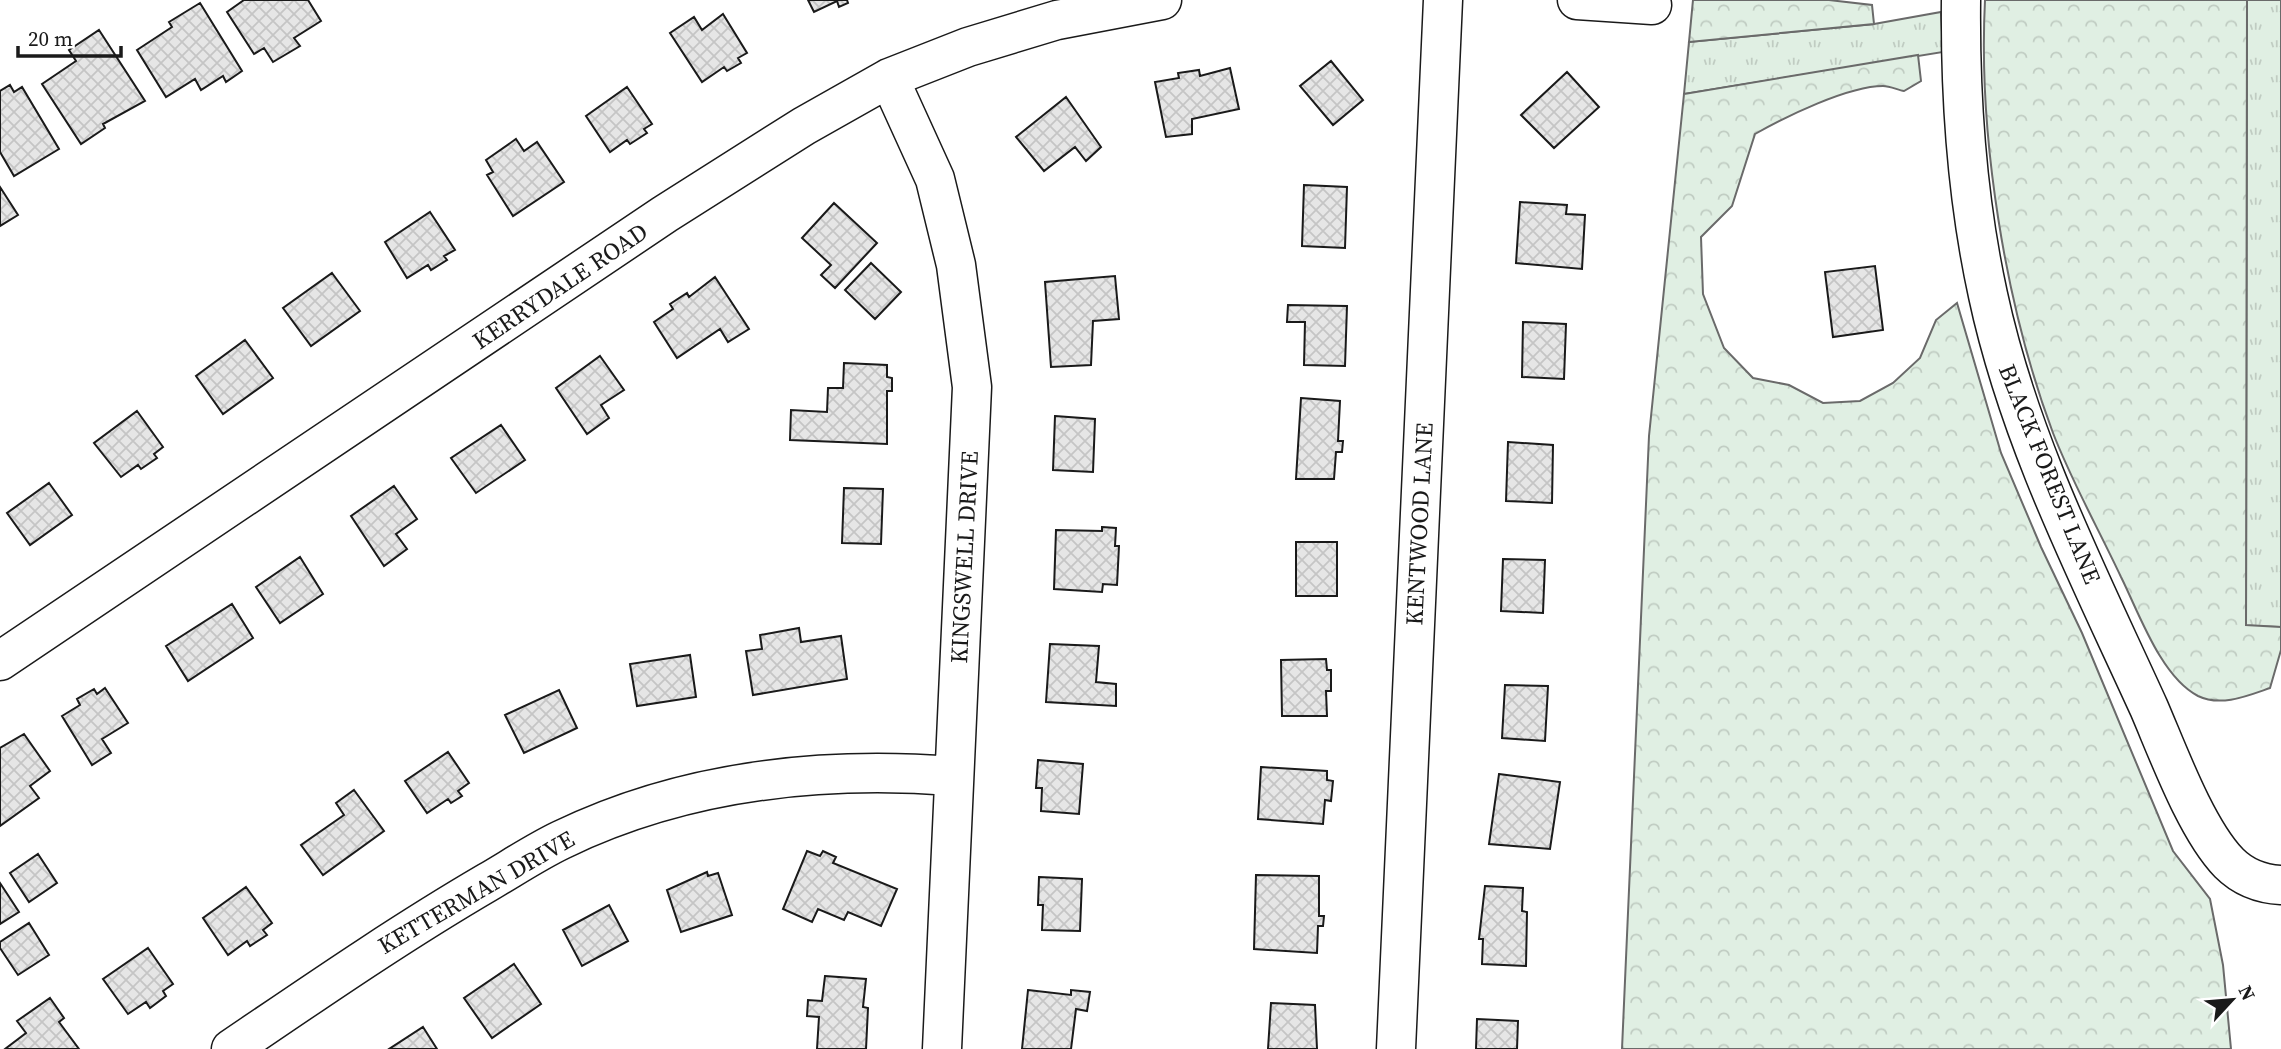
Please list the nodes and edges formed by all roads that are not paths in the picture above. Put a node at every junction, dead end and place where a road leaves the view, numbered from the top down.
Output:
1 (1162, 0) edge
2 (1443, 0) edge
3 (1577, 0) edge
4 (1961, 0) edge
5 (1652, 5) dead end
6 (889, 78) junction
7 (0, 661) edge
8 (953, 776) junction
9 (2281, 885) edge
10 (230, 1049) edge
11 (942, 1049) edge
12 (1396, 1049) edge

1 - 6 street, KERRYDALE ROAD
2 - 12 street, KENTWOOD LANE
3 - 5 street
4 - 9 street, BLACK FOREST LANE
6 - 7 street, KERRYDALE ROAD
6 - 8 street, KINGSWELL DRIVE
8 - 10 street, KETTERMAN DRIVE
8 - 11 street, KINGSWELL DRIVE

